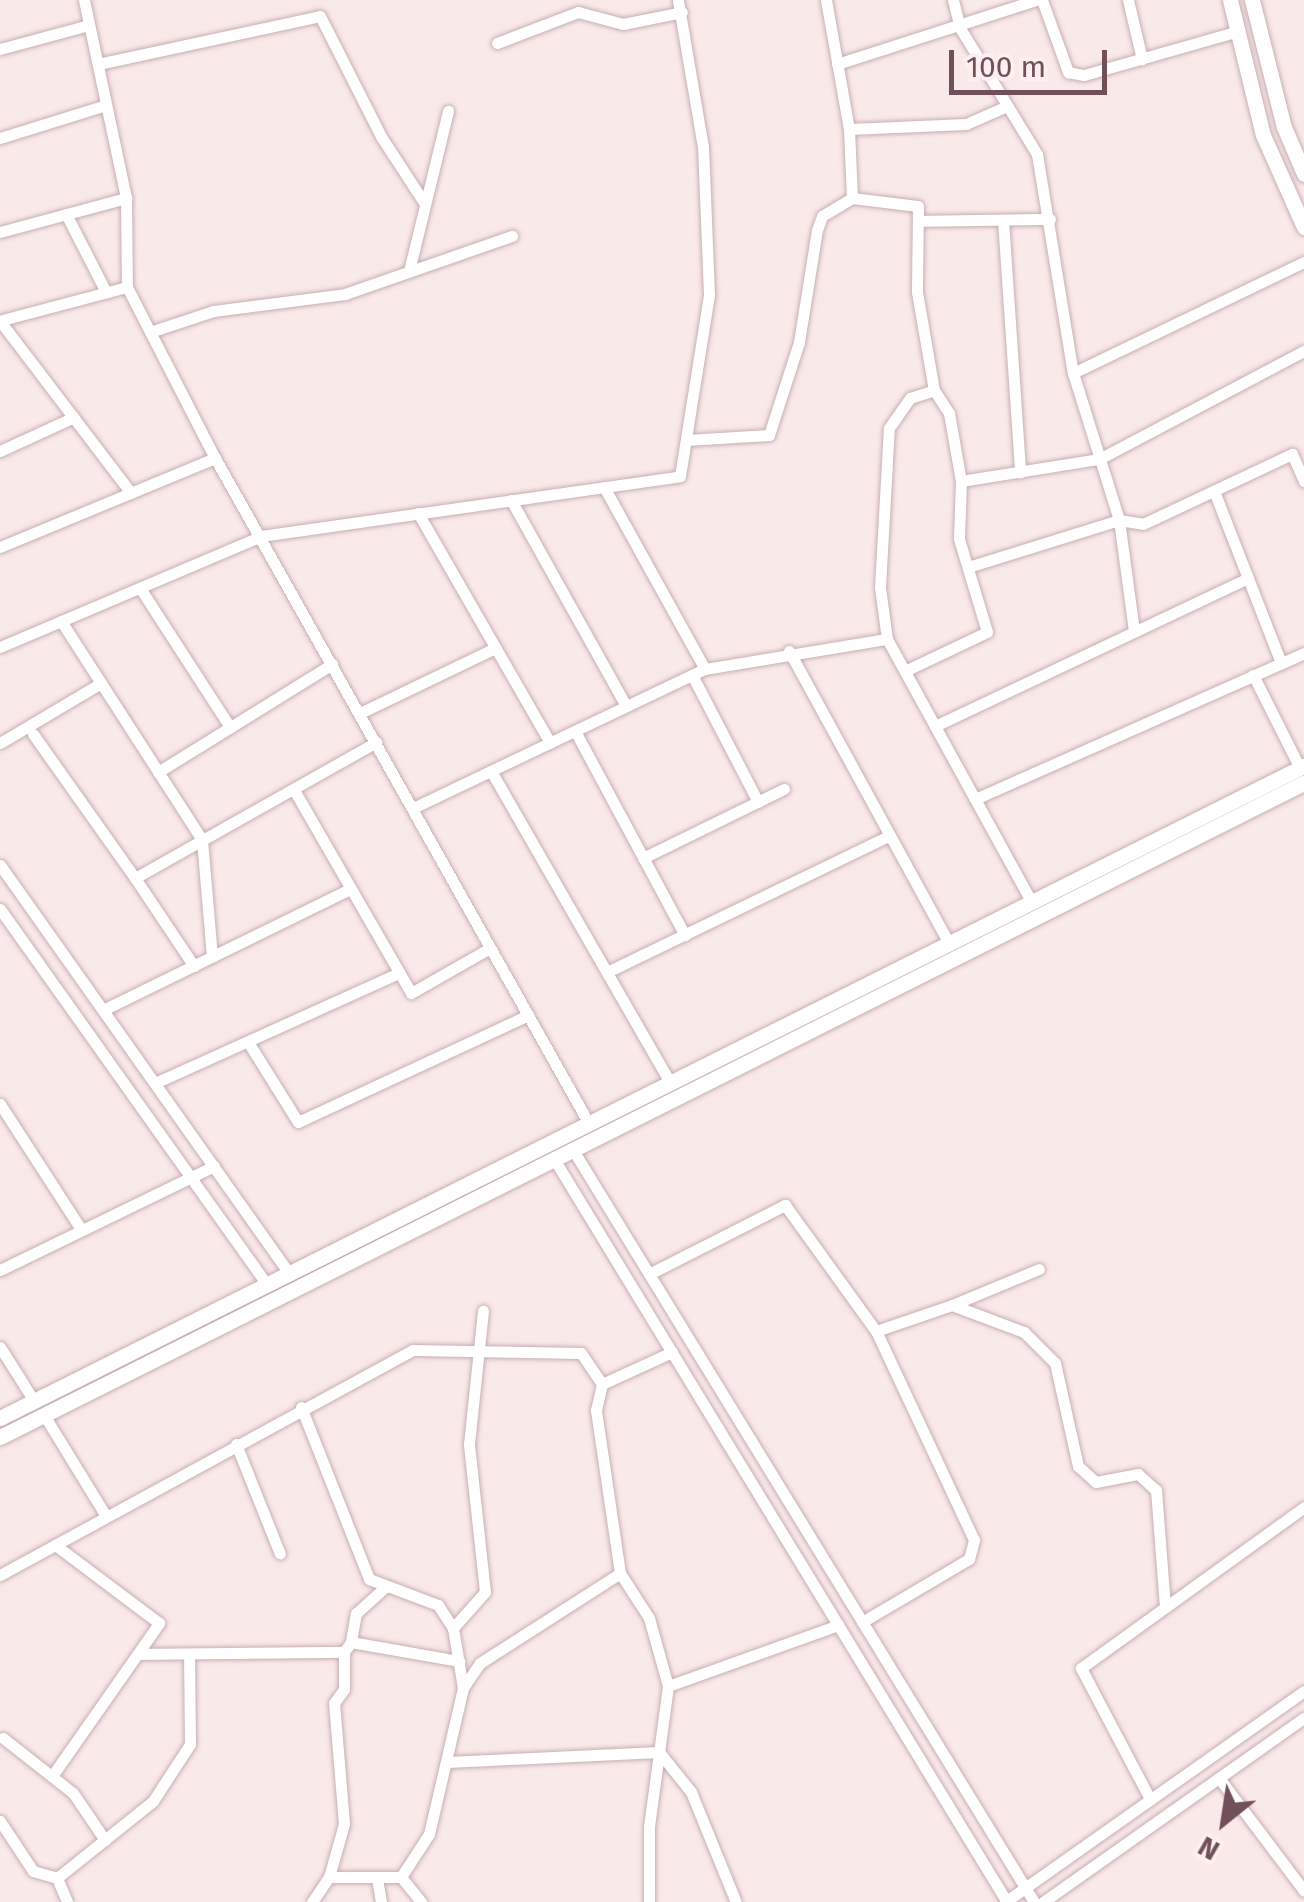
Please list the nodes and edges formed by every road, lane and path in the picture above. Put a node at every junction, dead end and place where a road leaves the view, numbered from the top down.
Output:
1 (84, 0) edge
2 (826, 0) edge
3 (953, 0) edge
4 (1039, 0) edge
5 (1128, 0) edge
6 (1230, 0) edge
7 (1252, 0) edge
8 (578, 6) edge
9 (680, 6) edge
10 (89, 25) junction
11 (960, 28) junction
12 (1235, 32) junction
13 (497, 43) dead end
14 (0, 48) edge
15 (1142, 59) junction
16 (98, 64) junction
17 (838, 64) junction
18 (106, 105) junction
19 (1005, 108) junction
20 (448, 111) dead end
21 (849, 129) junction
22 (0, 138) edge
23 (1304, 174) edge
24 (126, 198) junction
25 (852, 198) junction
26 (425, 204) junction
27 (66, 214) junction
28 (1004, 220) junction
29 (1050, 220) junction
30 (918, 221) junction
31 (1304, 227) edge
32 (0, 232) edge
33 (512, 236) dead end
34 (1304, 262) edge
35 (408, 271) junction
36 (127, 287) junction
37 (106, 292) junction
38 (1, 320) edge
39 (150, 332) junction
40 (1304, 351) edge
41 (1073, 373) junction
42 (934, 390) junction
43 (74, 417) junction
44 (686, 440) junction
45 (0, 451) edge
46 (215, 458) junction
47 (1100, 459) junction
48 (1020, 472) junction
49 (1304, 480) edge
50 (962, 482) junction
51 (604, 487) junction
52 (1214, 491) junction
53 (131, 493) junction
54 (511, 500) junction
55 (418, 513) junction
56 (1119, 520) junction
57 (261, 536) junction
58 (0, 546) edge
59 (968, 567) junction
60 (1248, 578) junction
61 (140, 588) junction
62 (61, 621) junction
63 (1134, 631) junction
64 (887, 639) junction
65 (0, 647) edge
66 (495, 648) junction
67 (790, 651) junction
68 (1304, 652) edge
69 (1282, 662) junction
70 (332, 664) junction
71 (705, 668) junction
72 (905, 671) junction
73 (692, 675) junction
74 (1253, 675) junction
75 (101, 683) junction
76 (626, 706) junction
77 (360, 713) junction
78 (935, 726) junction
79 (230, 727) junction
80 (575, 731) junction
81 (33, 734) dead end
82 (376, 742) junction
83 (0, 743) edge
84 (550, 743) junction
85 (491, 771) junction
86 (158, 772) junction
87 (1303, 772) edge
88 (784, 789) dead end
89 (294, 790) junction
90 (975, 799) junction
91 (758, 802) junction
92 (412, 808) junction
93 (890, 835) junction
94 (202, 840) junction
95 (643, 858) junction
96 (0, 864) edge
97 (134, 878) junction
98 (350, 890) junction
99 (1031, 901) junction
100 (0, 909) edge
101 (684, 934) junction
102 (948, 942) junction
103 (490, 948) junction
104 (212, 957) junction
105 (194, 966) junction
106 (607, 972) junction
107 (399, 973) junction
108 (103, 1010) junction
109 (528, 1015) junction
110 (248, 1042) junction
111 (669, 1080) junction
112 (155, 1083) junction
113 (0, 1104) edge
114 (4, 1118) edge
115 (587, 1120) junction
116 (574, 1150) junction
117 (554, 1159) junction
118 (214, 1166) junction
119 (191, 1178) junction
120 (80, 1226) junction
121 (1039, 1269) dead end
122 (0, 1270) edge
123 (288, 1272) junction
124 (649, 1274) junction
125 (266, 1283) junction
126 (952, 1305) junction
127 (483, 1311) dead end
128 (876, 1332) junction
129 (0, 1348) edge
130 (478, 1351) junction
131 (672, 1352) junction
132 (602, 1384) junction
133 (34, 1401) junction
134 (301, 1407) junction
135 (44, 1415) junction
136 (0, 1418) edge
137 (0, 1437) edge
138 (236, 1444) junction
139 (1304, 1507) edge
140 (106, 1516) junction
141 (55, 1544) junction
142 (280, 1554) dead end
143 (620, 1573) junction
144 (0, 1575) edge
145 (383, 1589) junction
146 (1165, 1607) junction
147 (862, 1622) junction
148 (838, 1626) junction
149 (453, 1628) junction
150 (347, 1647) junction
151 (138, 1654) junction
152 (189, 1654) junction
153 (458, 1661) junction
154 (668, 1686) junction
155 (463, 1688) junction
156 (1304, 1690) edge
157 (1304, 1718) edge
158 (3, 1738) dead end
159 (659, 1752) junction
160 (447, 1762) junction
161 (52, 1776) junction
162 (1219, 1778) junction
163 (1150, 1799) junction
164 (0, 1822) edge
165 (105, 1840) junction
166 (401, 1877) junction
167 (57, 1878) junction
168 (330, 1878) junction
169 (377, 1879) junction
170 (1024, 1888) junction
171 (1302, 1897) edge
172 (68, 1902) edge
173 (312, 1902) edge
174 (381, 1902) edge
175 (421, 1902) edge
176 (649, 1902) edge
177 (736, 1902) edge
178 (1006, 1902) edge
179 (1034, 1902) edge
180 (1043, 1902) edge

1 - 10 street
2 - 17 street
3 - 11 street
4 - 11 street
4 - 15 street
5 - 15 street
6 - 12 main road
7 - 23 main road
8 - 9 street
8 - 13 street
9 - 44 street
10 - 14 street
10 - 16 street
11 - 17 street
11 - 19 street
12 - 15 street
12 - 31 main road
16 - 18 street
16 - 26 street
17 - 21 street
18 - 22 street
18 - 24 street
19 - 21 street
19 - 29 street
20 - 26 street
21 - 25 street
24 - 27 street
24 - 36 street
25 - 30 street
25 - 44 street
26 - 35 street
27 - 32 street
27 - 37 street
28 - 29 street
28 - 30 street
28 - 48 street
29 - 41 street
30 - 42 street
33 - 35 street
34 - 41 street
35 - 39 street
36 - 37 street
36 - 39 street
37 - 38 street
38 - 43 street
39 - 46 street
40 - 47 street
41 - 47 street
42 - 50 street
42 - 64 street
43 - 45 street
43 - 53 street
44 - 51 street
46 - 53 street
46 - 57 street
47 - 48 street
47 - 56 street
48 - 50 street
49 - 52 street
50 - 59 street
51 - 54 street
51 - 71 street
52 - 56 street
52 - 60 street
53 - 58 street
54 - 55 street
54 - 76 street
55 - 57 street
55 - 66 street
56 - 59 street
56 - 63 street
57 - 61 street
57 - 70 street
59 - 72 street
60 - 63 street
60 - 69 street
61 - 62 street
61 - 79 street
62 - 65 street
62 - 75 street
63 - 78 street
64 - 67 street
64 - 72 street
66 - 77 street
66 - 84 street
67 - 71 street
67 - 93 street
68 - 69 street
69 - 74 street
70 - 77 street
70 - 79 street
71 - 73 street
72 - 78 street
73 - 76 street
73 - 91 street
74 - 87 street
74 - 90 street
75 - 83 street
75 - 86 street
76 - 80 street
77 - 82 street
78 - 90 street
79 - 86 street
80 - 84 street
80 - 95 street
81 - 97 street
82 - 89 street
82 - 92 street
84 - 85 street
85 - 92 street
85 - 106 street
86 - 94 street
87 - 99 main road
87 - 116 main road
88 - 91 street
89 - 94 street
89 - 98 street
90 - 99 street
91 - 95 street
92 - 103 street
93 - 101 street
93 - 102 street
94 - 97 street
94 - 104 street
95 - 101 street
96 - 108 street
97 - 105 street
98 - 104 street
98 - 107 street
99 - 102 main road
100 - 119 street
101 - 106 street
102 - 111 main road
103 - 107 street
103 - 109 street
104 - 105 street
105 - 108 street
106 - 111 street
107 - 110 street
108 - 112 street
109 - 110 street
109 - 115 street
110 - 112 street
111 - 115 main road
112 - 118 street
113 - 114 street
114 - 120 street
115 - 123 main road
116 - 117 main road
116 - 124 street
117 - 131 street
117 - 135 main road
118 - 119 street
118 - 123 street
119 - 120 street
119 - 125 street
120 - 122 street
121 - 126 street
123 - 125 main road
124 - 128 street
124 - 147 street
125 - 133 main road
126 - 128 street
126 - 146 street
127 - 130 street
128 - 147 street
129 - 133 street
130 - 132 street
130 - 134 street
130 - 149 street
131 - 132 street
131 - 148 street
132 - 143 street
133 - 136 main road
134 - 138 street
134 - 145 street
135 - 137 main road
135 - 140 street
138 - 140 street
138 - 142 street
139 - 146 street
140 - 141 street
141 - 144 street
141 - 151 street
143 - 154 street
143 - 155 street
145 - 149 street
145 - 150 street
146 - 163 street
147 - 170 street
148 - 154 street
148 - 178 street
149 - 153 street
150 - 152 street
150 - 153 street
150 - 168 street
151 - 152 street
151 - 161 street
152 - 165 street
153 - 155 street
154 - 159 street
155 - 160 street
156 - 163 street
157 - 162 street
158 - 161 street
159 - 160 street
159 - 176 street
159 - 177 street
160 - 166 street
161 - 165 street
162 - 171 street
162 - 180 street
163 - 170 street
164 - 167 street
165 - 167 street
166 - 169 street
166 - 175 street
167 - 172 street
168 - 169 street
168 - 173 street
169 - 174 street
170 - 178 street
170 - 179 street

